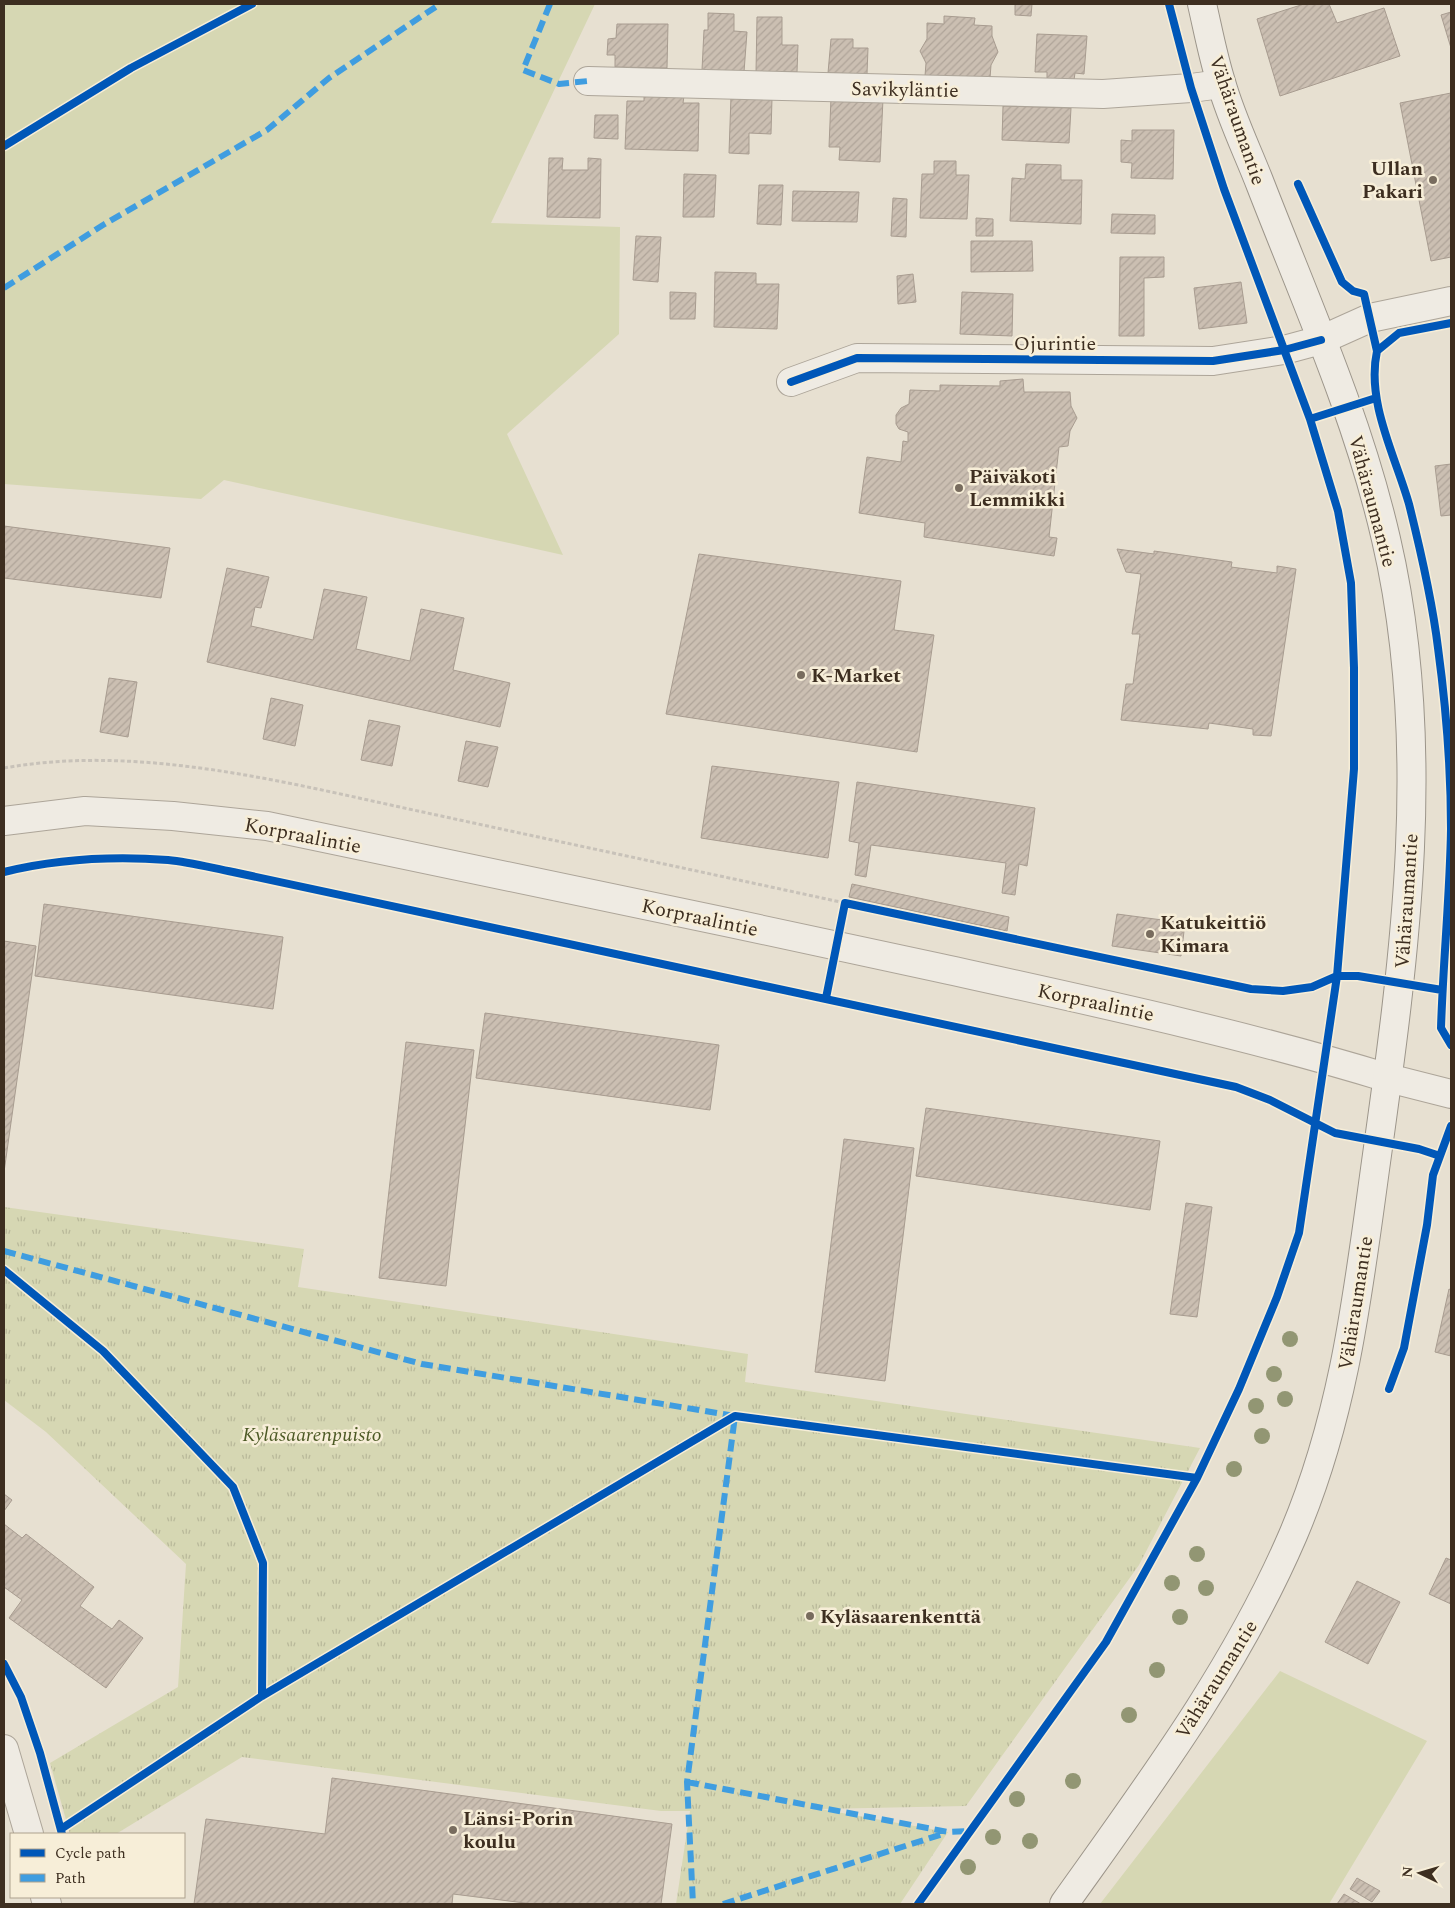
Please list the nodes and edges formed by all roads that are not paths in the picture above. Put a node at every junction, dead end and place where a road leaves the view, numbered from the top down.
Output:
1 (1202, 4) edge
2 (588, 81) dead end
3 (1221, 84) junction
4 (1451, 301) edge
5 (1321, 340) junction
6 (792, 382) dead end
7 (4, 821) edge
8 (1388, 1078) junction
9 (1451, 1094) edge
10 (4, 1749) edge
11 (29, 1833) edge
12 (1064, 1904) edge

1 - 3 street, Vähäraumantie
2 - 3 street, Savikyläntie
3 - 5 street, Vähäraumantie
4 - 5 street, Ojurintie
5 - 6 street, Ojurintie
5 - 8 street, Vähäraumantie
7 - 8 street, Korpraalintie
8 - 9 street, Korpraalintie
8 - 12 street, Vähäraumantie
10 - 11 street

